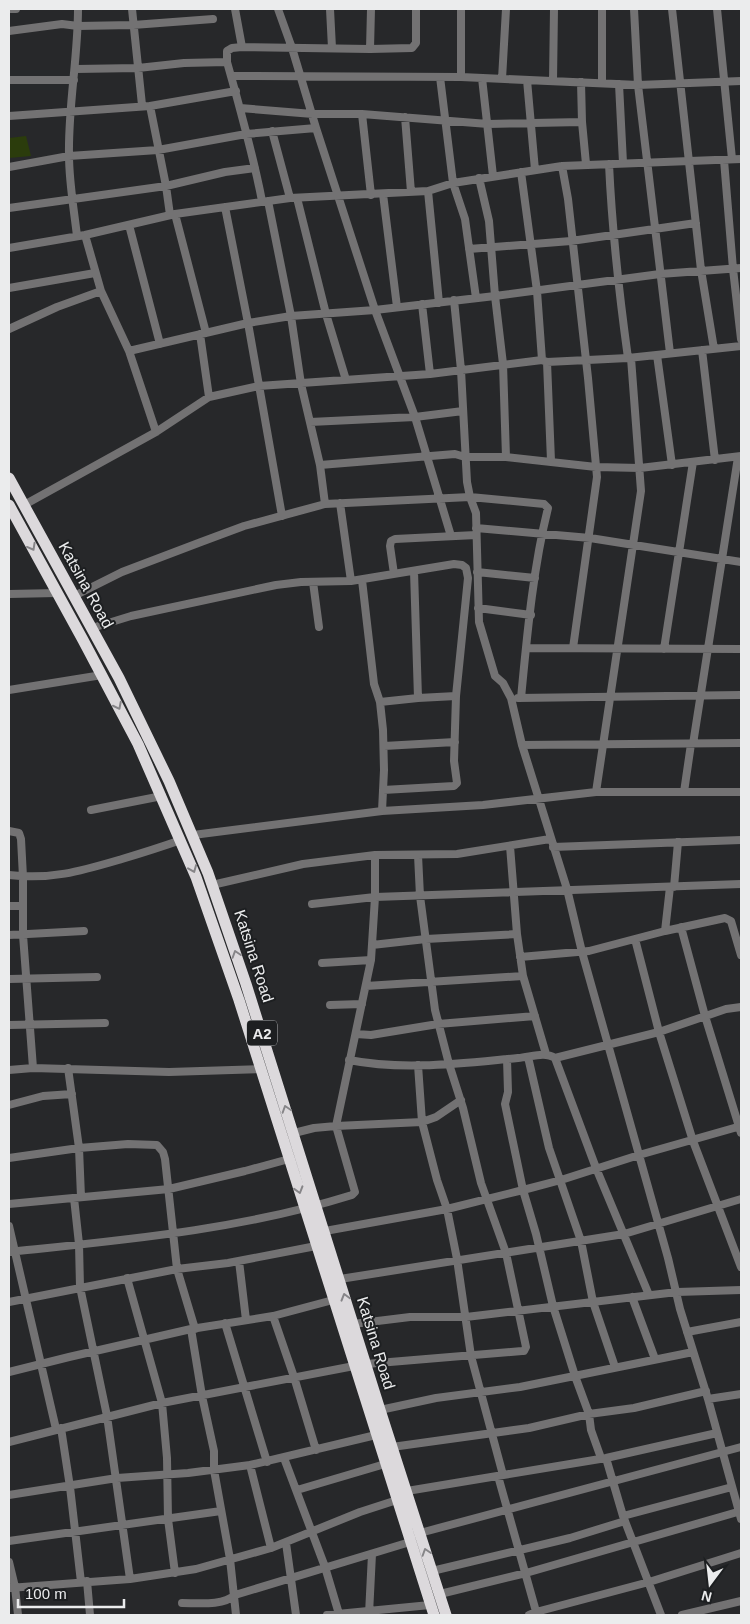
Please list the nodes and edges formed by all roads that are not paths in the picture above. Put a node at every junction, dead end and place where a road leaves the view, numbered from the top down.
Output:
1 (9, 9) edge
2 (16, 9) edge
3 (78, 9) edge
4 (132, 9) edge
5 (235, 9) edge
6 (278, 9) edge
7 (330, 9) edge
8 (370, 9) edge
9 (416, 9) edge
10 (461, 9) edge
11 (506, 9) edge
12 (554, 9) edge
13 (602, 9) edge
14 (634, 9) edge
15 (672, 9) edge
16 (717, 9) edge
17 (213, 20) dead end
18 (133, 25) junction
19 (78, 26) junction
20 (9, 31) edge
21 (242, 47) junction
22 (292, 48) junction
23 (332, 48) junction
24 (370, 49) junction
25 (227, 62) junction
26 (138, 68) junction
27 (76, 69) junction
28 (300, 75) junction
29 (231, 76) junction
30 (440, 77) junction
31 (461, 77) junction
32 (482, 78) junction
33 (502, 79) junction
34 (9, 80) edge
35 (74, 80) junction
36 (527, 80) junction
37 (553, 81) junction
38 (741, 81) edge
39 (581, 82) junction
40 (725, 82) junction
41 (602, 83) junction
42 (619, 84) junction
43 (681, 84) junction
44 (638, 86) junction
45 (236, 91) junction
46 (146, 105) junction
47 (240, 108) junction
48 (70, 111) junction
49 (313, 114) junction
50 (362, 114) junction
51 (9, 116) edge
52 (404, 117) junction
53 (444, 120) junction
54 (582, 122) junction
55 (488, 124) junction
56 (531, 124) junction
57 (316, 128) junction
58 (272, 132) junction
59 (246, 134) junction
60 (158, 150) junction
61 (69, 156) junction
62 (741, 158) edge
63 (732, 159) junction
64 (724, 160) junction
65 (689, 161) junction
66 (647, 162) junction
67 (623, 163) junction
68 (586, 164) junction
69 (608, 164) junction
70 (562, 166) junction
71 (9, 167) edge
72 (255, 168) junction
73 (535, 170) junction
74 (521, 172) junction
75 (493, 176) junction
76 (479, 178) junction
77 (453, 183) junction
78 (166, 186) junction
79 (428, 191) junction
80 (410, 192) junction
81 (383, 194) junction
82 (372, 195) junction
83 (338, 196) junction
84 (73, 198) junction
85 (293, 198) junction
86 (265, 201) junction
87 (225, 207) junction
88 (9, 208) edge
89 (173, 214) junction
90 (696, 223) junction
91 (129, 225) junction
92 (654, 228) junction
93 (81, 235) junction
94 (612, 235) junction
95 (571, 241) junction
96 (531, 245) junction
97 (9, 248) edge
98 (491, 248) junction
99 (469, 249) junction
100 (737, 269) edge
101 (701, 270) junction
102 (95, 274) junction
103 (660, 274) junction
104 (617, 280) junction
105 (576, 286) junction
106 (9, 288) edge
107 (101, 291) junction
108 (537, 291) junction
109 (495, 296) junction
110 (476, 298) junction
111 (454, 300) junction
112 (439, 303) junction
113 (422, 304) junction
114 (397, 307) junction
115 (375, 310) junction
116 (326, 314) junction
117 (291, 316) junction
118 (248, 324) junction
119 (9, 329) edge
120 (203, 333) junction
121 (741, 339) edge
122 (160, 344) junction
123 (741, 346) edge
124 (714, 349) junction
125 (702, 350) junction
126 (129, 351) junction
127 (670, 353) junction
128 (657, 355) junction
129 (629, 358) junction
130 (545, 361) junction
131 (586, 361) junction
132 (503, 364) junction
133 (461, 370) junction
134 (430, 374) junction
135 (400, 376) junction
136 (346, 380) junction
137 (301, 384) junction
138 (258, 386) junction
139 (209, 397) junction
140 (463, 411) junction
141 (415, 417) junction
142 (310, 422) junction
143 (156, 432) junction
144 (426, 456) junction
145 (465, 457) junction
146 (506, 457) junction
147 (740, 457) edge
148 (715, 460) junction
149 (551, 461) junction
150 (693, 462) junction
151 (320, 465) junction
152 (672, 465) junction
153 (596, 466) junction
154 (640, 468) junction
155 (9, 478) edge
156 (470, 497) junction
157 (439, 498) junction
158 (340, 503) junction
159 (325, 504) junction
160 (9, 505) edge
161 (24, 505) junction
162 (282, 516) junction
163 (476, 532) junction
164 (541, 534) junction
165 (451, 536) junction
166 (590, 538) junction
167 (632, 545) junction
168 (679, 551) junction
169 (722, 559) junction
170 (741, 562) edge
171 (414, 571) junction
172 (477, 572) junction
173 (394, 574) junction
174 (535, 578) junction
175 (362, 580) junction
176 (313, 582) junction
177 (351, 582) junction
178 (57, 593) junction
179 (9, 594) edge
180 (74, 596) junction
181 (478, 608) junction
182 (531, 615) junction
183 (320, 627) dead end
184 (92, 628) junction
185 (526, 648) junction
186 (573, 648) junction
187 (617, 649) junction
188 (664, 649) junction
189 (709, 649) junction
190 (741, 649) edge
191 (102, 675) junction
192 (9, 690) edge
193 (701, 695) junction
194 (741, 695) edge
195 (456, 696) junction
196 (612, 697) junction
197 (418, 698) junction
198 (510, 698) junction
199 (521, 698) junction
200 (380, 702) junction
201 (455, 742) junction
202 (741, 743) edge
203 (522, 744) junction
204 (604, 744) junction
205 (692, 744) junction
206 (384, 746) junction
207 (383, 790) junction
208 (596, 792) junction
209 (684, 792) junction
210 (741, 792) edge
211 (162, 796) junction
212 (540, 800) junction
213 (90, 810) dead end
214 (382, 811) junction
215 (9, 831) edge
216 (193, 835) junction
217 (550, 839) junction
218 (181, 840) junction
219 (741, 840) edge
220 (678, 842) junction
221 (510, 846) junction
222 (553, 847) junction
223 (375, 855) junction
224 (418, 855) junction
225 (9, 875) edge
226 (23, 877) junction
227 (741, 884) edge
228 (212, 885) junction
229 (672, 887) junction
230 (567, 889) junction
231 (513, 892) junction
232 (420, 896) junction
233 (375, 897) junction
234 (312, 904) dead end
235 (9, 906) edge
236 (22, 906) junction
237 (681, 927) junction
238 (84, 931) dead end
239 (665, 931) junction
240 (517, 934) junction
241 (9, 935) edge
242 (23, 935) junction
243 (426, 939) junction
244 (635, 939) junction
245 (372, 945) junction
246 (582, 952) junction
247 (741, 955) edge
248 (520, 957) junction
249 (371, 960) junction
250 (322, 963) dead end
251 (523, 976) junction
252 (97, 977) dead end
253 (9, 979) edge
254 (26, 979) junction
255 (431, 981) junction
256 (366, 986) junction
257 (362, 1004) junction
258 (330, 1005) dead end
259 (741, 1007) edge
260 (535, 1016) junction
261 (706, 1016) junction
262 (105, 1023) dead end
263 (30, 1024) junction
264 (438, 1024) junction
265 (9, 1025) edge
266 (659, 1032) junction
267 (356, 1034) junction
268 (608, 1045) junction
269 (546, 1054) junction
270 (528, 1057) junction
271 (556, 1058) junction
272 (507, 1059) junction
273 (349, 1060) junction
274 (449, 1064) junction
275 (418, 1065) junction
276 (33, 1068) junction
277 (68, 1068) junction
278 (9, 1070) edge
279 (261, 1070) junction
280 (72, 1094) junction
281 (461, 1100) junction
282 (9, 1105) edge
283 (422, 1122) junction
284 (336, 1126) junction
285 (740, 1129) edge
286 (294, 1133) junction
287 (693, 1141) junction
288 (79, 1148) junction
289 (639, 1155) junction
290 (9, 1158) edge
291 (289, 1159) junction
292 (596, 1168) junction
293 (561, 1180) junction
294 (168, 1189) junction
295 (523, 1190) junction
296 (78, 1197) junction
297 (487, 1199) junction
298 (741, 1199) edge
299 (9, 1204) edge
300 (717, 1205) junction
301 (317, 1206) junction
302 (304, 1209) junction
303 (446, 1209) junction
304 (658, 1224) junction
305 (9, 1226) edge
306 (325, 1231) junction
307 (624, 1234) junction
308 (174, 1235) junction
309 (581, 1241) junction
310 (79, 1244) junction
311 (316, 1246) junction
312 (538, 1248) junction
313 (12, 1251) edge
314 (506, 1253) junction
315 (457, 1259) junction
316 (238, 1261) junction
317 (741, 1267) edge
318 (177, 1269) junction
319 (126, 1278) junction
320 (340, 1278) junction
321 (80, 1287) junction
322 (741, 1290) edge
323 (677, 1292) junction
324 (649, 1295) junction
325 (632, 1297) junction
326 (25, 1299) junction
327 (333, 1300) junction
328 (9, 1302) edge
329 (593, 1302) junction
330 (553, 1306) junction
331 (518, 1310) junction
332 (273, 1316) junction
333 (466, 1317) junction
334 (246, 1320) junction
335 (741, 1322) edge
336 (225, 1323) junction
337 (353, 1324) junction
338 (193, 1329) junction
339 (687, 1332) junction
340 (144, 1340) junction
341 (93, 1351) junction
342 (693, 1352) junction
343 (471, 1356) junction
344 (656, 1359) junction
345 (40, 1365) junction
346 (360, 1365) junction
347 (615, 1367) junction
348 (9, 1372) edge
349 (575, 1376) junction
350 (294, 1377) junction
351 (245, 1387) junction
352 (706, 1391) junction
353 (480, 1392) junction
354 (741, 1394) edge
355 (202, 1396) junction
356 (708, 1399) junction
357 (162, 1403) junction
358 (380, 1410) junction
359 (590, 1414) junction
360 (107, 1416) junction
361 (59, 1428) junction
362 (491, 1432) junction
363 (717, 1433) junction
364 (376, 1435) junction
365 (9, 1442) edge
366 (741, 1446) edge
367 (392, 1447) junction
368 (316, 1450) junction
369 (722, 1452) junction
370 (284, 1458) junction
371 (603, 1458) junction
372 (267, 1462) junction
373 (385, 1464) junction
374 (250, 1465) junction
375 (214, 1470) junction
376 (166, 1474) junction
377 (501, 1475) junction
378 (117, 1478) junction
379 (613, 1481) junction
380 (70, 1486) junction
381 (732, 1487) junction
382 (297, 1490) junction
383 (407, 1491) junction
384 (9, 1495) edge
385 (397, 1500) junction
386 (507, 1510) junction
387 (221, 1511) junction
388 (740, 1514) edge
389 (168, 1519) junction
390 (624, 1519) junction
391 (124, 1525) junction
392 (311, 1531) junction
393 (75, 1532) junction
394 (420, 1533) junction
395 (9, 1541) edge
396 (633, 1541) junction
397 (410, 1542) junction
398 (286, 1543) junction
399 (271, 1548) junction
400 (519, 1550) junction
401 (741, 1553) edge
402 (372, 1554) junction
403 (230, 1560) junction
404 (9, 1562) edge
405 (326, 1567) junction
406 (432, 1571) junction
407 (175, 1573) junction
408 (526, 1573) junction
409 (291, 1577) junction
410 (130, 1579) junction
411 (84, 1582) junction
412 (649, 1582) junction
413 (12, 1587) edge
414 (440, 1594) junction
415 (235, 1595) junction
416 (741, 1601) edge
417 (182, 1603) dead end
418 (432, 1610) edge
419 (369, 1613) edge
420 (339, 1614) edge
421 (534, 1614) edge
422 (18, 1615) edge
423 (90, 1615) edge
424 (236, 1615) edge
425 (296, 1615) edge
426 (327, 1615) edge
427 (446, 1615) edge
428 (661, 1615) edge
429 (682, 1615) edge

1 - 2 street
3 - 19 street
4 - 18 street
5 - 21 street
6 - 22 street
7 - 23 street
8 - 24 street
9 - 24 street
10 - 31 street
11 - 33 street
12 - 37 street
13 - 41 street
14 - 44 street
15 - 43 street
16 - 40 street
17 - 18 street
18 - 19 street
18 - 26 street
19 - 20 street
19 - 27 street
21 - 22 street
21 - 25 street
22 - 23 street
22 - 28 street
23 - 24 street
25 - 26 street
25 - 29 street
26 - 27 street
26 - 46 street
27 - 35 street
28 - 29 street
28 - 30 street
28 - 49 street
29 - 45 street
30 - 31 street
30 - 53 street
31 - 32 street
32 - 33 street
32 - 55 street
33 - 36 street
34 - 35 street
35 - 48 street
36 - 37 street
36 - 56 street
37 - 39 street
38 - 40 street
39 - 41 street
39 - 54 street
40 - 43 street
40 - 63 street
41 - 42 street
42 - 44 street
42 - 67 street
43 - 44 street
43 - 65 street
44 - 66 street
45 - 46 street
45 - 47 street
46 - 48 street
46 - 60 street
47 - 49 street
47 - 59 street
48 - 51 street
48 - 61 street
49 - 50 street
49 - 57 street
50 - 52 street
50 - 82 street
52 - 53 street
52 - 80 street
53 - 55 street
53 - 77 street
54 - 56 street
54 - 68 street
55 - 56 street
55 - 75 street
56 - 73 street
57 - 58 street
57 - 83 street
58 - 59 street
58 - 85 street
59 - 60 street
59 - 72 street
60 - 61 street
60 - 78 street
61 - 71 street
61 - 84 street
62 - 63 street
63 - 64 street
64 - 65 street
64 - 100 street
65 - 66 street
65 - 90 street
66 - 67 street
66 - 92 street
67 - 69 street
68 - 69 street
68 - 70 street
69 - 94 street
70 - 73 street
70 - 95 street
72 - 78 street
72 - 86 street
73 - 74 street
74 - 75 street
74 - 96 street
75 - 76 street
76 - 77 street
76 - 98 street
77 - 79 street
77 - 99 street
78 - 84 street
78 - 89 street
79 - 80 street
79 - 112 street
80 - 81 street
81 - 82 street
81 - 114 street
82 - 83 street
83 - 85 street
83 - 115 street
84 - 88 street
84 - 93 street
85 - 86 street
85 - 116 street
86 - 87 street
86 - 117 street
87 - 89 street
87 - 118 street
89 - 91 street
89 - 120 street
90 - 92 street
90 - 101 street
91 - 93 street
91 - 122 street
92 - 94 street
92 - 103 street
93 - 97 street
93 - 102 street
94 - 95 street
94 - 104 street
95 - 96 street
95 - 105 street
96 - 98 street
96 - 108 street
98 - 99 street
98 - 109 street
99 - 110 street
100 - 101 street
100 - 121 street
101 - 103 street
101 - 124 street
102 - 106 street
102 - 107 street
103 - 104 street
103 - 127 street
104 - 105 street
104 - 129 street
105 - 108 street
105 - 131 street
107 - 119 street
107 - 126 street
108 - 109 street
108 - 130 street
109 - 110 street
109 - 132 street
110 - 111 street
111 - 112 street
111 - 133 street
112 - 113 street
113 - 114 street
113 - 134 street
114 - 115 street
115 - 116 street
115 - 135 street
116 - 117 street
116 - 136 street
117 - 118 street
117 - 137 street
118 - 120 street
118 - 138 street
120 - 122 street
120 - 139 street
122 - 126 street
123 - 124 street
124 - 125 street
125 - 127 street
125 - 148 street
126 - 143 street
127 - 128 street
128 - 129 street
128 - 152 street
129 - 131 street
129 - 154 street
130 - 131 street
130 - 132 street
130 - 149 street
131 - 153 street
132 - 133 street
132 - 146 street
133 - 134 street
133 - 140 street
134 - 135 street
135 - 136 street
135 - 141 street
136 - 137 street
137 - 138 street
137 - 142 street
138 - 139 street
138 - 162 street
139 - 143 street
140 - 141 street
140 - 145 street
141 - 142 street
141 - 144 street
142 - 151 street
143 - 161 street
144 - 145 street
144 - 151 street
144 - 157 street
145 - 146 street
145 - 156 street
146 - 149 street
147 - 148 street
147 - 169 street
148 - 150 street
149 - 153 street
150 - 152 street
150 - 168 street
151 - 159 street
152 - 154 street
153 - 154 street
153 - 166 street
154 - 167 street
155 - 161 highway, Katsina Road / A2
156 - 157 street
156 - 163 street
156 - 164 street
157 - 158 street
157 - 165 street
158 - 159 street
158 - 177 street
159 - 162 street
160 -> 178 highway, Katsina Road / A2
161 - 180 highway, Katsina Road / A2
162 - 180 street
163 - 164 street
163 - 165 street
163 - 172 street
164 - 166 street
164 - 174 street
165 - 173 street
166 - 167 street
166 - 186 street
167 - 168 street
167 - 187 street
168 - 169 street
168 - 188 street
169 - 170 street
169 - 189 street
171 - 173 street
171 - 195 street
171 - 197 street
172 - 174 street
172 - 181 street
173 - 175 street
174 - 182 street
175 - 177 street
175 - 200 street
176 - 177 street
176 - 183 street
176 - 184 street
178 - 179 street
178 - 191 highway, Katsina Road / A2
180 - 184 highway, Katsina Road / A2
181 - 182 street
181 - 198 street
182 - 185 street
184 - 216 highway, Katsina Road / A2
185 - 186 street
185 - 199 street
186 - 187 street
187 - 188 street
187 - 196 street
188 - 189 street
189 - 190 street
189 - 193 street
191 - 192 street
191 -> 211 highway, Katsina Road / A2
193 - 194 street
193 - 196 street
193 - 205 street
195 - 197 street
195 - 201 street
196 - 199 street
196 - 204 street
197 - 200 street
198 - 199 street
198 - 203 street
200 - 206 street
201 - 206 street
201 - 207 street
202 - 205 street
203 - 204 street
203 - 212 street
204 - 205 street
204 - 208 street
205 - 209 street
206 - 207 street
207 - 214 street
208 - 209 street
208 - 212 street
209 - 210 street
211 - 213 street
211 - 218 highway, Katsina Road / A2
212 - 214 street
212 - 217 street
214 - 216 street
215 - 226 street
216 - 228 highway, Katsina Road / A2
217 - 221 street
217 - 222 street
218 - 226 street
218 -> 279 highway, Katsina Road / A2
219 - 220 street
220 - 222 street
220 - 229 street
221 - 224 street
221 - 231 street
222 - 230 street
223 - 224 street
223 - 228 street
223 - 233 street
224 - 232 street
225 - 226 street
226 - 236 street
227 - 229 street
286 -> 228 highway, Katsina Road / A2
229 - 230 street
229 - 239 street
230 - 231 street
230 - 246 street
231 - 232 street
231 - 240 street
232 - 233 street
232 - 243 street
233 - 234 street
233 - 245 street
235 - 236 street
236 - 242 street
237 - 239 street
237 - 247 street
237 - 261 street
238 - 242 street
239 - 244 street
240 - 243 street
240 - 248 street
241 - 242 street
242 - 254 street
243 - 245 street
243 - 255 street
244 - 246 street
244 - 266 street
245 - 249 street
246 - 248 street
246 - 268 street
248 - 251 street
249 - 250 street
249 - 256 street
251 - 255 street
251 - 260 street
252 - 254 street
253 - 254 street
254 - 263 street
255 - 256 street
255 - 264 street
256 - 257 street
257 - 258 street
257 - 267 street
259 - 261 street
260 - 264 street
260 - 269 street
261 - 266 street
261 - 285 street
262 - 263 street
263 - 265 street
263 - 276 street
264 - 267 street
264 - 274 street
266 - 268 street
266 - 287 street
267 - 273 street
268 - 271 street
268 - 289 street
269 - 270 street
269 - 271 street
270 - 272 street
270 - 293 street
271 - 292 street
272 - 274 street
272 - 295 street
273 - 275 street
273 - 284 street
274 - 275 street
274 - 281 street
275 - 283 street
276 - 277 street
276 - 278 street
277 - 279 street
277 - 280 street
279 - 291 highway, Katsina Road / A2
280 - 282 street
280 - 288 street
281 - 283 street
281 - 297 street
283 - 284 street
283 - 303 street
284 - 286 street
284 - 301 street
285 - 287 street
286 - 301 highway, Katsina Road / A2
287 - 289 street
287 - 300 street
288 - 290 street
288 - 294 street
288 - 296 street
289 - 292 street
289 - 304 street
291 - 294 street
291 -> 302 highway, Katsina Road / A2
292 - 293 street
292 - 307 street
293 - 295 street
293 - 309 street
294 - 296 street
294 - 308 street
295 - 297 street
295 - 312 street
296 - 299 street
296 - 310 street
297 - 303 street
297 - 314 street
298 - 300 street
300 - 304 street
300 - 317 street
301 - 302 street
301 - 306 highway, Katsina Road / A2
302 - 308 street
302 - 311 highway, Katsina Road / A2
303 - 306 street
303 - 315 street
304 - 307 street
304 - 323 street
305 - 313 street
306 - 320 highway, Katsina Road / A2
307 - 309 street
307 - 324 street
308 - 310 street
308 - 318 street
309 - 312 street
309 - 329 street
310 - 313 street
310 - 321 street
311 - 316 street
311 - 327 highway, Katsina Road / A2
312 - 314 street
312 - 330 street
313 - 326 street
314 - 315 street
314 - 331 street
315 - 320 street
315 - 333 street
316 - 318 street
316 - 334 street
318 - 319 street
318 - 338 street
319 - 321 street
319 - 340 street
337 -> 320 highway, Katsina Road / A2
321 - 326 street
321 - 341 street
322 - 323 street
323 - 324 street
323 - 339 street
324 - 325 street
325 - 329 street
325 - 344 street
326 - 328 street
326 - 345 street
327 - 332 street
327 - 346 highway, Katsina Road / A2
329 - 330 street
329 - 347 street
330 - 331 street
330 - 349 street
331 - 333 street
331 - 343 street
332 - 334 street
332 - 350 street
333 - 337 street
333 - 343 street
334 - 336 street
335 - 339 street
336 - 338 street
336 - 351 street
337 - 346 highway, Katsina Road / A2
338 - 340 street
338 - 355 street
339 - 342 street
340 - 341 street
340 - 357 street
341 - 345 street
341 - 360 street
342 - 344 street
342 - 352 street
343 - 346 street
343 - 353 street
344 - 347 street
345 - 348 street
345 - 361 street
346 - 350 street
346 - 358 highway, Katsina Road / A2
346 - 364 highway, Katsina Road / A2
347 - 349 street
349 - 353 street
349 - 359 street
350 - 351 street
350 - 368 street
351 - 355 street
351 - 372 street
352 - 356 street
352 - 359 street
353 - 358 street
353 - 362 street
354 - 356 street
355 - 357 street
355 - 375 street
356 - 363 street
357 - 360 street
357 - 376 street
358 - 367 highway, Katsina Road / A2
359 - 362 street
359 - 371 street
360 - 361 street
360 - 378 street
361 - 365 street
361 - 380 street
362 - 367 street
362 - 377 street
363 - 369 street
363 - 371 street
364 - 368 street
364 - 373 highway, Katsina Road / A2
366 - 369 street
367 - 383 highway, Katsina Road / A2
368 - 370 street
369 - 379 street
369 - 381 street
370 - 372 street
370 - 382 street
371 - 377 street
371 - 379 street
372 - 374 street
373 - 382 street
373 - 385 highway, Katsina Road / A2
374 - 375 street
374 - 399 street
375 - 376 street
375 - 387 street
376 - 378 street
376 - 389 street
377 - 383 street
377 - 386 street
378 - 380 street
378 - 391 street
379 - 386 street
379 - 390 street
380 - 384 street
380 - 393 street
381 - 388 street
381 - 390 street
382 - 392 street
383 - 394 highway, Katsina Road / A2
385 - 392 street
385 - 397 highway, Katsina Road / A2
386 - 394 street
386 - 400 street
387 - 389 street
387 - 403 street
388 - 396 street
389 - 391 street
389 - 407 street
390 - 396 street
390 - 400 street
391 - 393 street
391 - 410 street
392 - 398 street
392 - 405 street
393 - 395 street
393 - 411 street
406 -> 394 highway, Katsina Road / A2
396 - 408 street
396 - 412 street
397 - 402 street
397 - 418 highway, Katsina Road / A2
398 - 399 street
398 - 409 street
399 - 403 street
400 - 406 street
400 - 408 street
401 - 412 street
402 - 405 street
402 - 419 street
403 - 407 street
403 - 415 street
404 - 413 street
405 - 409 street
405 - 420 street
406 - 414 highway, Katsina Road / A2
407 - 410 street
408 - 414 street
408 - 421 street
409 - 415 street
409 - 425 street
410 - 411 street
411 - 413 street
411 - 423 street
412 - 421 street
412 - 428 street
413 - 422 street
414 - 427 highway, Katsina Road / A2
415 - 417 street
415 - 424 street
416 - 429 street
418 - 419 street
419 - 420 street
420 - 426 street

